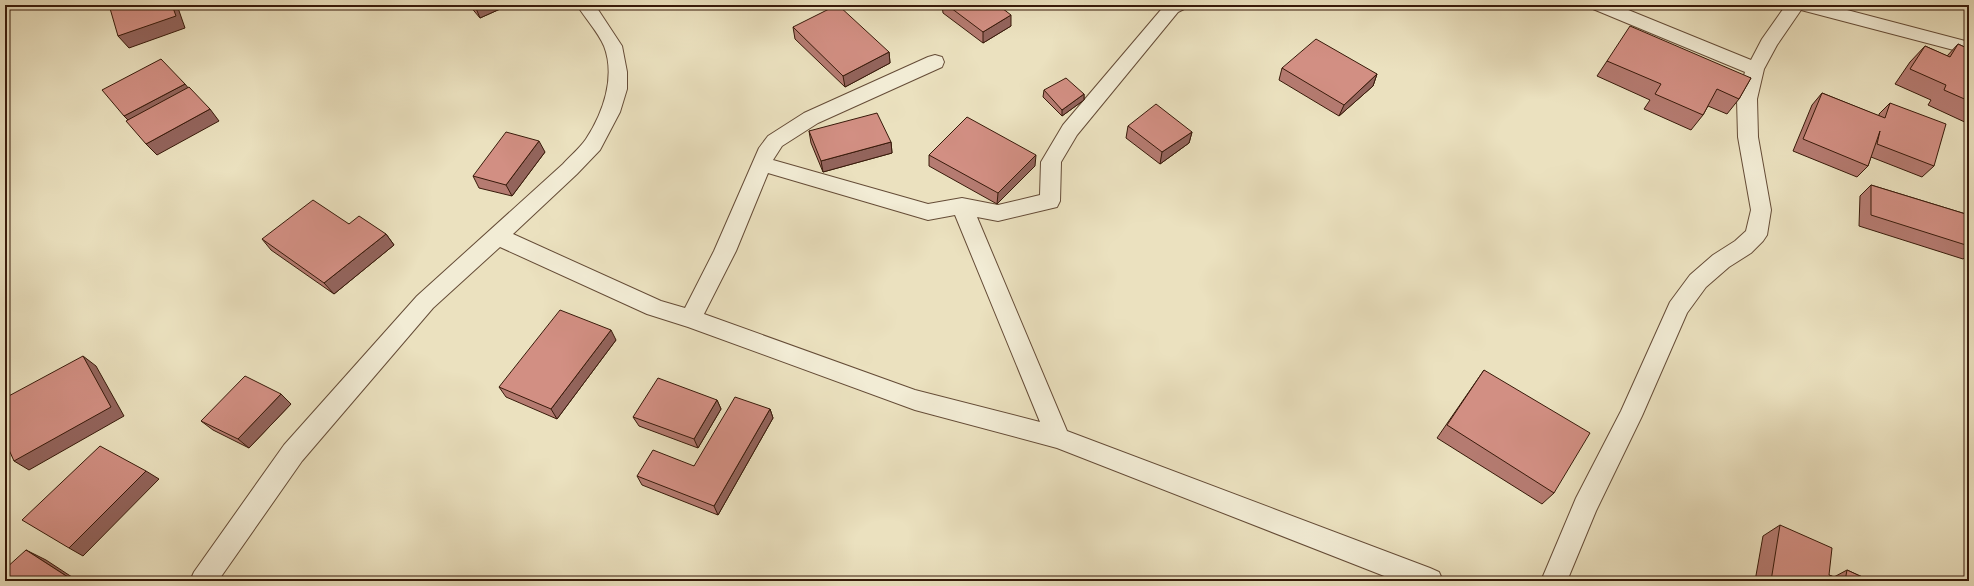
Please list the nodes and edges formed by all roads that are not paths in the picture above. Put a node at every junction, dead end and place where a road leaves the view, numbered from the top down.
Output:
1 (586, 5) edge
2 (1178, 5) edge
3 (1599, 5) edge
4 (1795, 5) edge
5 (1806, 5) edge
6 (1969, 48) edge
7 (935, 62) dead end
8 (1755, 69) junction
9 (762, 164) junction
10 (962, 206) junction
11 (497, 236) junction
12 (691, 319) junction
13 (1058, 438) junction
14 (203, 581) edge
15 (1430, 581) edge
16 (1554, 581) edge

1 - 11 street
2 - 10 street
3 - 8 street
4 - 8 street
5 - 6 street
7 - 9 street
8 - 16 street
9 - 10 street
9 - 12 street
10 - 13 street
11 - 12 street
11 - 14 street
12 - 13 street
13 - 15 street

